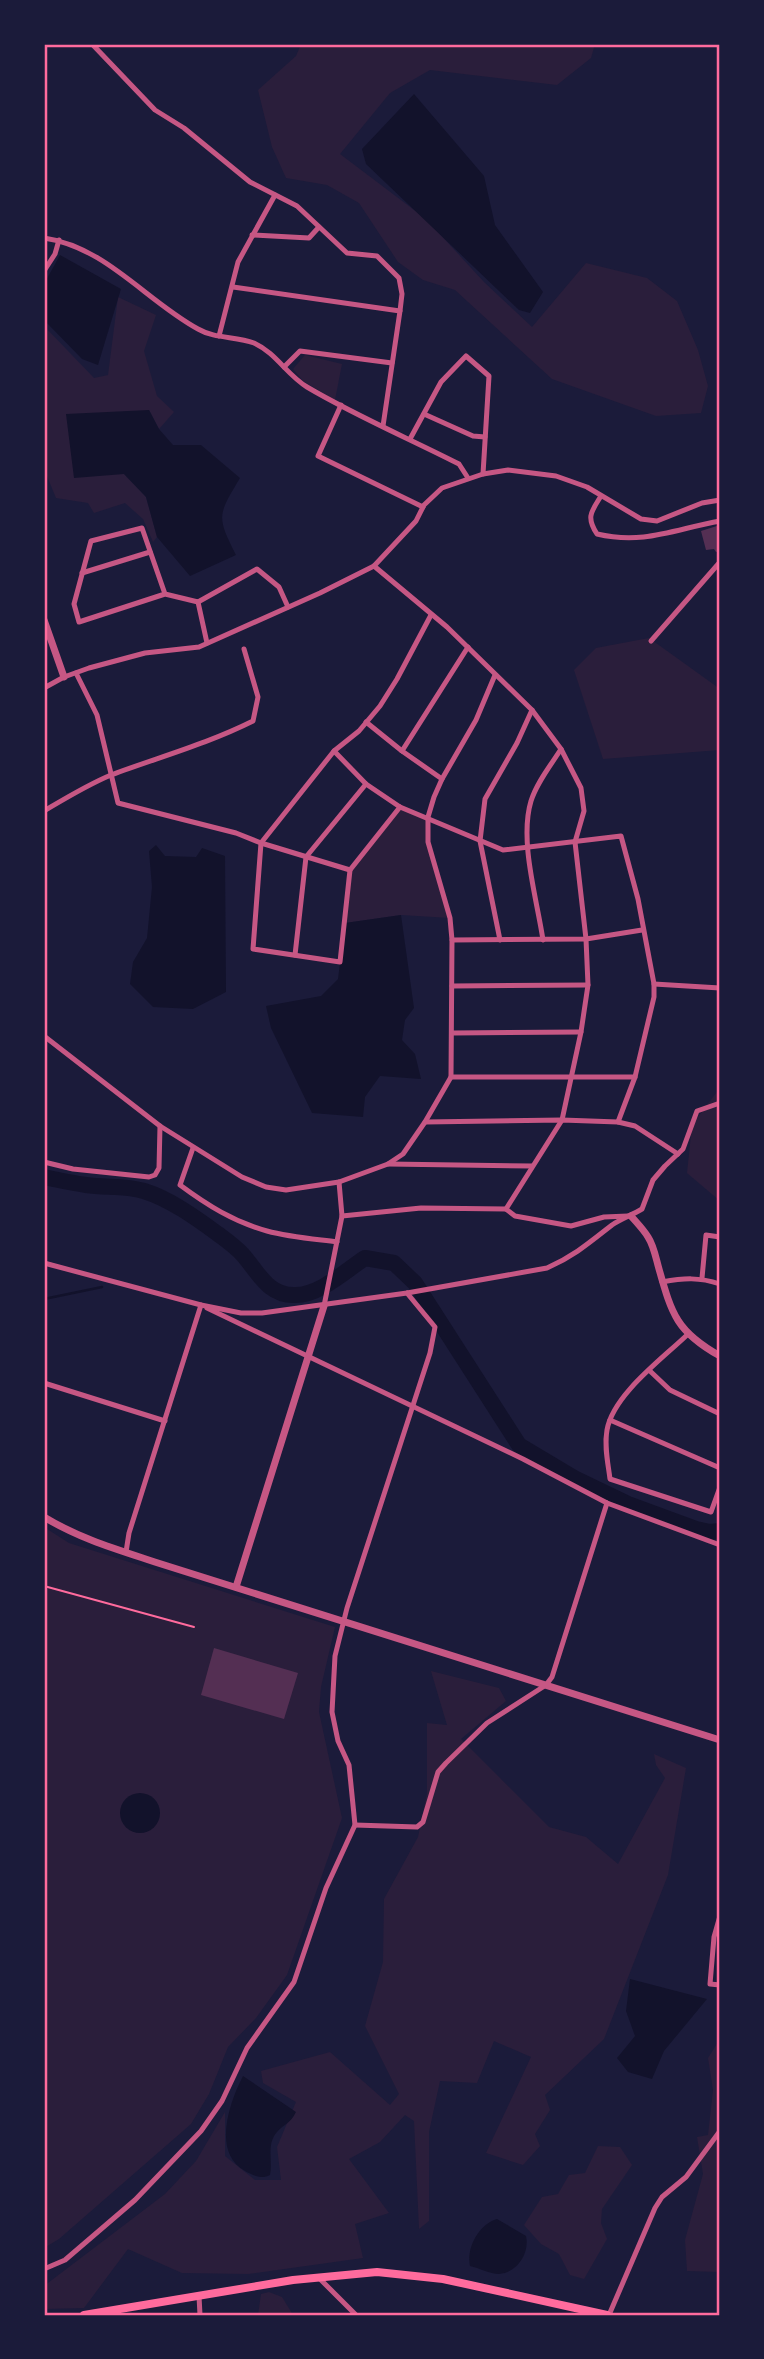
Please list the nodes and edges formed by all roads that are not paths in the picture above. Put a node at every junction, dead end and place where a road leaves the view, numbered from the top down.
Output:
1 (92, 44) edge
2 (275, 195) junction
3 (319, 227) junction
4 (252, 235) junction
5 (44, 238) edge
6 (59, 240) junction
7 (44, 271) edge
8 (233, 287) junction
9 (400, 311) junction
10 (219, 336) junction
11 (392, 363) junction
12 (284, 367) junction
13 (341, 405) junction
14 (424, 414) junction
15 (383, 426) junction
16 (485, 437) junction
17 (410, 439) junction
18 (483, 474) junction
19 (468, 478) junction
20 (601, 496) junction
21 (720, 500) edge
22 (423, 507) junction
23 (720, 521) edge
24 (150, 552) junction
25 (720, 562) edge
26 (374, 566) junction
27 (82, 573) junction
28 (165, 594) junction
29 (198, 601) junction
30 (288, 607) junction
31 (431, 615) junction
32 (44, 621) edge
33 (47, 639) edge
34 (651, 641) dead end
35 (207, 643) junction
36 (468, 647) junction
37 (244, 649) dead end
38 (76, 673) junction
39 (495, 675) junction
40 (64, 677) junction
41 (44, 688) edge
42 (532, 710) junction
43 (366, 722) junction
44 (561, 749) junction
45 (334, 751) junction
46 (402, 751) junction
47 (111, 775) junction
48 (442, 779) junction
49 (366, 784) junction
50 (400, 807) junction
51 (44, 811) edge
52 (429, 817) junction
53 (480, 841) junction
54 (575, 842) junction
55 (261, 843) junction
56 (528, 849) junction
57 (306, 857) junction
58 (350, 870) junction
59 (642, 930) junction
60 (586, 939) junction
61 (452, 940) junction
62 (500, 940) junction
63 (543, 940) junction
64 (295, 955) junction
65 (653, 984) junction
66 (588, 985) junction
67 (453, 986) junction
68 (720, 988) edge
69 (581, 1032) junction
70 (453, 1033) junction
71 (44, 1036) edge
72 (570, 1076) junction
73 (451, 1077) junction
74 (635, 1077) junction
75 (720, 1103) edge
76 (562, 1119) junction
77 (425, 1122) junction
78 (618, 1122) junction
79 (160, 1126) junction
80 (193, 1148) junction
81 (678, 1154) junction
82 (44, 1162) edge
83 (388, 1164) junction
84 (532, 1166) junction
85 (339, 1182) junction
86 (506, 1209) junction
87 (342, 1216) junction
88 (631, 1216) junction
89 (720, 1237) edge
90 (337, 1242) junction
91 (44, 1263) edge
92 (702, 1278) junction
93 (662, 1282) junction
94 (720, 1284) edge
95 (407, 1293) junction
96 (201, 1305) junction
97 (324, 1306) junction
98 (687, 1335) junction
99 (720, 1356) edge
100 (308, 1357) junction
101 (650, 1371) junction
102 (44, 1383) edge
103 (411, 1407) junction
104 (720, 1414) edge
105 (610, 1420) junction
106 (165, 1421) junction
107 (720, 1468) edge
108 (720, 1488) edge
109 (607, 1503) junction
110 (44, 1517) edge
111 (720, 1545) edge
112 (127, 1552) junction
113 (236, 1587) junction
114 (344, 1621) junction
115 (546, 1685) junction
116 (720, 1740) edge
117 (355, 1825) junction
118 (720, 1916) edge
119 (720, 1985) edge
120 (720, 2131) edge
121 (44, 2269) edge
122 (318, 2276) junction
123 (199, 2296) junction
124 (84, 2315) edge
125 (200, 2315) edge
126 (356, 2315) edge
127 (608, 2315) edge

1 - 2 street
2 - 3 street
2 - 4 street
3 - 4 street
3 - 9 street
4 - 8 street
5 - 6 street
6 - 7 street
6 - 10 street
8 - 9 street
8 - 10 street
9 - 11 street
10 - 12 street
11 - 12 street
11 - 15 street
12 - 13 street
13 - 15 street
13 - 22 street
14 - 16 street
14 - 16 street
14 - 17 street
15 - 17 street
16 - 18 street
17 - 19 street
18 - 19 street
18 - 20 street
19 - 22 street
20 - 21 street
20 - 23 street
22 - 26 street
24 - 27 street
24 - 27 street
24 - 28 street
25 - 34 street
26 - 30 street
26 - 31 street
27 - 28 street
28 - 29 street
29 - 30 street
29 - 35 street
30 - 35 street
31 - 36 street
31 - 43 street
32 - 33 street
33 - 40 street
35 - 38 street
36 - 39 street
36 - 46 street
37 - 47 street
38 - 40 street
38 - 47 street
39 - 42 street
39 - 48 street
40 - 41 street
42 - 44 street
42 - 53 street
43 - 45 street
43 - 46 street
44 - 54 street
44 - 56 street
45 - 49 street
45 - 55 street
46 - 48 street
47 - 51 street
47 - 55 street
48 - 52 street
49 - 50 street
49 - 57 street
50 - 52 street
50 - 58 street
52 - 53 street
52 - 61 street
53 - 56 street
53 - 62 street
54 - 56 street
54 - 59 street
54 - 60 street
55 - 57 street
55 - 64 street
56 - 63 street
57 - 58 street
57 - 64 street
58 - 64 street
59 - 60 street
59 - 65 street
60 - 63 street
60 - 66 street
61 - 62 street
61 - 67 street
62 - 63 street
65 - 68 street
65 - 74 street
66 - 67 street
66 - 69 street
67 - 70 street
69 - 70 street
69 - 72 street
70 - 73 street
71 - 79 street
72 - 73 street
72 - 74 street
72 - 76 street
73 - 77 street
74 - 78 street
75 - 81 street
76 - 77 street
76 - 78 street
76 - 84 street
77 - 83 street
78 - 81 street
79 - 80 street
79 - 82 street
80 - 85 street
80 - 90 street
81 - 88 street
83 - 84 street
83 - 85 street
84 - 86 street
85 - 87 street
86 - 87 street
86 - 88 street
87 - 90 street
88 - 93 street
88 - 95 street
89 - 92 street
90 - 97 street
91 - 96 street
92 - 93 street
92 - 94 street
93 - 98 street
95 - 97 street
95 - 103 street
96 - 97 street
96 - 100 street
96 - 106 street
97 - 100 street
98 - 99 street
98 - 101 street
100 - 103 street
100 - 113 street
101 - 104 street
101 - 105 street
102 - 106 street
103 - 109 street
103 - 114 street
105 - 107 street
105 - 108 street
106 - 112 street
109 - 111 street
109 - 115 street
110 - 112 street
112 - 113 street
113 - 114 street
114 - 115 street
114 - 117 street
115 - 116 street
115 - 117 street
117 - 121 street
118 - 119 street
120 - 127 street
122 - 123 main road
122 - 126 street
122 - 127 main road
123 - 124 main road
123 - 125 street

